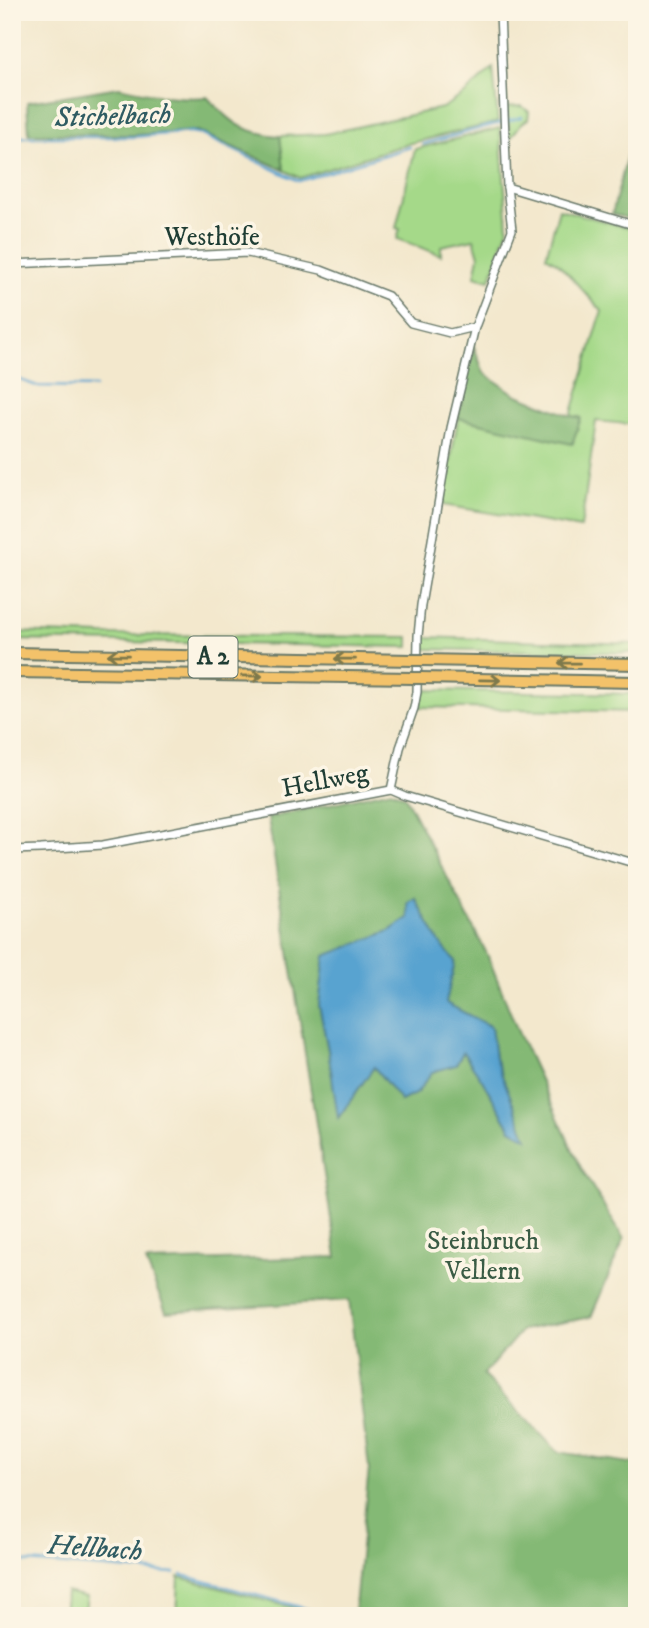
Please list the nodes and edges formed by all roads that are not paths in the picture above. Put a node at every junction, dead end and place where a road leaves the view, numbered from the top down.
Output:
1 (500, 12) edge
2 (508, 187) junction
3 (637, 226) edge
4 (12, 264) edge
5 (475, 327) junction
6 (12, 653) edge
7 (637, 664) edge
8 (12, 671) edge
9 (637, 682) edge
10 (391, 790) junction
11 (12, 850) edge
12 (637, 864) edge

1 - 2 street
2 - 3 street
2 - 5 street
4 - 5 street, Westhöfe
5 - 10 street
7 -> 6 highway, A 2
8 -> 9 highway, A 2
10 - 11 street, Hellweg
10 - 12 street, Hellweg

